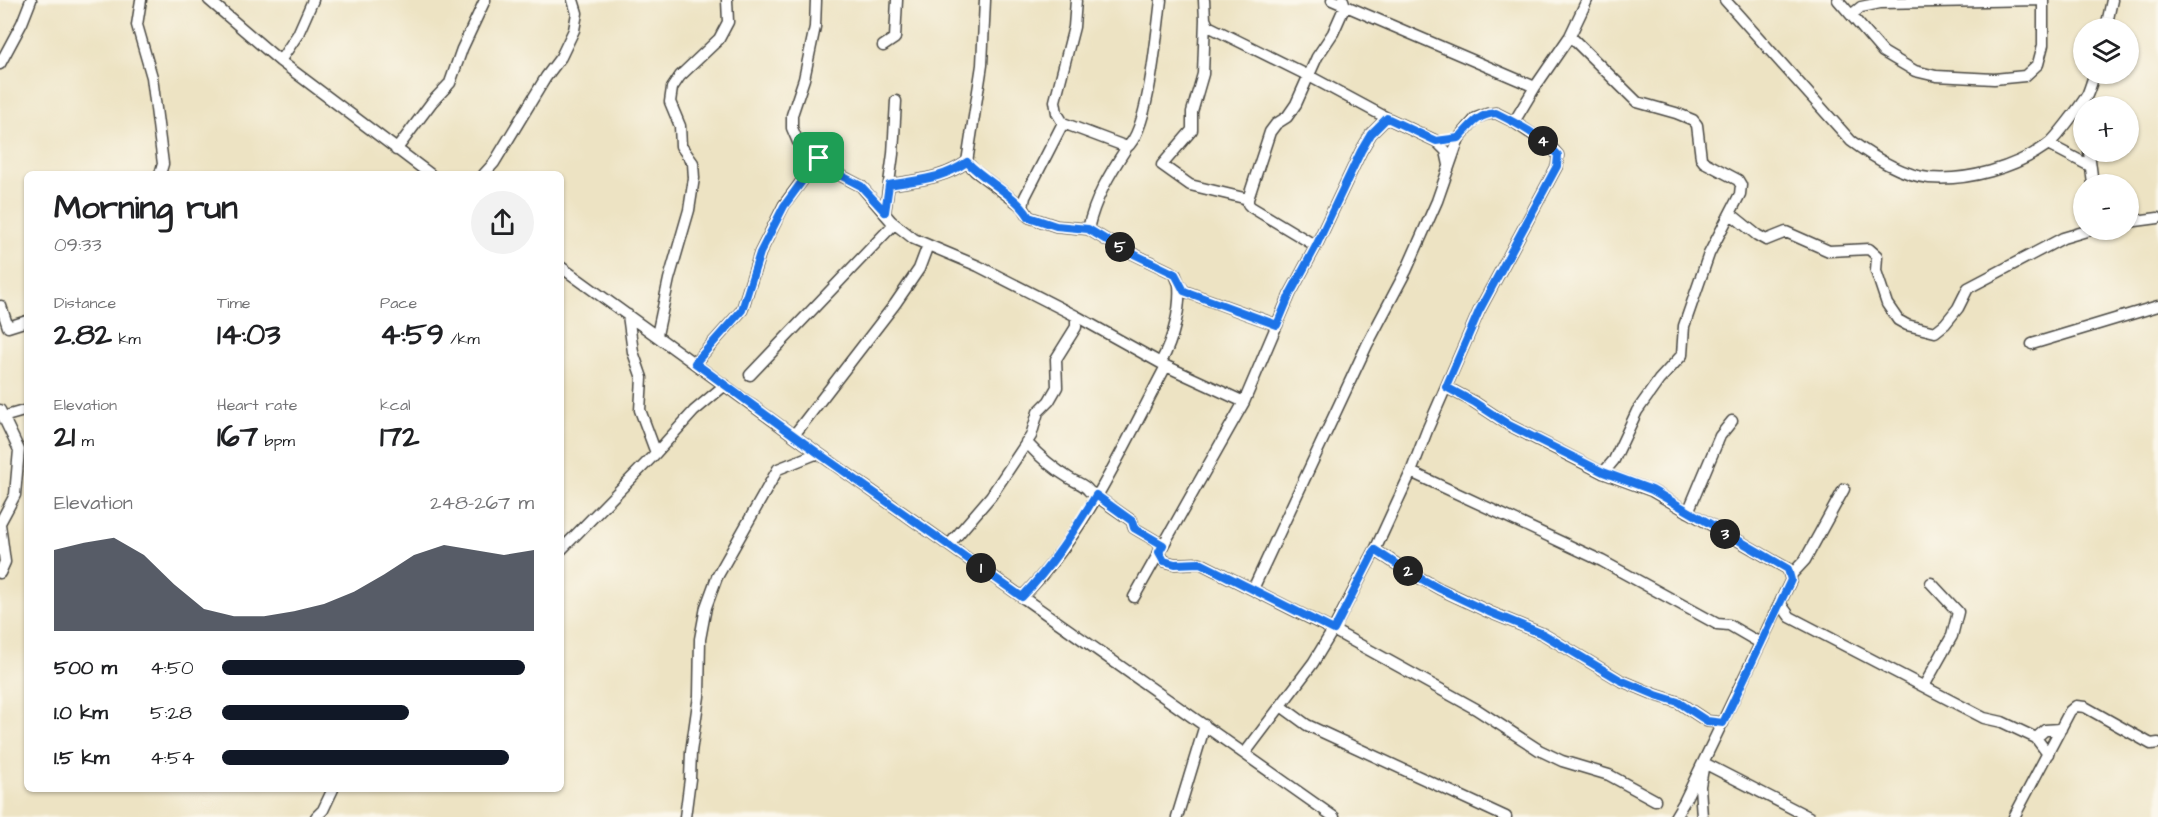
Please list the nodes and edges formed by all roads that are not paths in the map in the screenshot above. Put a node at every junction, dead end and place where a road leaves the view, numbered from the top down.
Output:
1 (31, 0) edge
2 (141, 0) edge
3 (209, 0) edge
4 (313, 0) edge
5 (485, 0) edge
6 (573, 0) edge
7 (727, 0) edge
8 (816, 0) edge
9 (897, 0) edge
10 (985, 0) edge
11 (1076, 0) edge
12 (1161, 0) edge
13 (1204, 0) edge
14 (1332, 0) edge
15 (1587, 0) edge
16 (1725, 0) edge
17 (1838, 0) edge
18 (2038, 0) edge
19 (2043, 0) edge
20 (2112, 0) edge
21 (1912, 1) edge
22 (1344, 3) edge
23 (1851, 15) junction
24 (2108, 18) edge
25 (1205, 19) junction
26 (1570, 36) junction
27 (883, 45) dead end
28 (280, 62) junction
29 (0, 64) edge
30 (1309, 76) junction
31 (1535, 87) junction
32 (896, 100) dead end
33 (2073, 116) edge
34 (1387, 118) junction
35 (1514, 122) junction
36 (1063, 123) junction
37 (1459, 138) junction
38 (1436, 141) junction
39 (2048, 144) junction
40 (1126, 147) junction
41 (396, 150) junction
42 (819, 158) junction
43 (967, 162) junction
44 (2090, 162) edge
45 (1449, 166) junction
46 (2090, 166) junction
47 (161, 171) edge
48 (426, 171) edge
49 (487, 171) edge
50 (2091, 174) edge
51 (889, 185) junction
52 (1248, 199) junction
53 (1023, 207) junction
54 (885, 212) junction
55 (1731, 214) junction
56 (2158, 218) edge
57 (2139, 221) edge
58 (894, 224) junction
59 (1088, 229) junction
60 (2073, 235) edge
61 (928, 245) junction
62 (1316, 246) junction
63 (564, 269) edge
64 (1179, 284) junction
65 (1, 306) edge
66 (2158, 306) edge
67 (628, 315) junction
68 (1076, 316) junction
69 (24, 322) edge
70 (1277, 325) junction
71 (657, 335) junction
72 (2032, 344) dead end
73 (695, 363) junction
74 (1163, 364) junction
75 (750, 375) dead end
76 (725, 385) junction
77 (1446, 387) junction
78 (1244, 402) junction
79 (24, 410) edge
80 (2, 414) edge
81 (1732, 421) dead end
82 (794, 435) junction
83 (1026, 442) junction
84 (656, 453) junction
85 (818, 453) junction
86 (1411, 472) junction
87 (1603, 472) junction
88 (1844, 489) dead end
89 (1096, 495) junction
90 (1688, 512) junction
91 (0, 524) edge
92 (950, 545) junction
93 (564, 547) edge
94 (1161, 549) junction
95 (1375, 550) junction
96 (0, 573) edge
97 (1791, 574) junction
98 (1931, 583) dead end
99 (1253, 589) junction
100 (1022, 597) junction
101 (1134, 597) dead end
102 (1780, 603) junction
103 (1334, 630) junction
104 (1760, 643) junction
105 (1924, 686) junction
106 (1281, 706) junction
107 (1723, 723) junction
108 (1205, 725) junction
109 (2061, 729) junction
110 (2036, 738) junction
111 (2158, 743) edge
112 (1245, 753) junction
113 (2048, 754) junction
114 (1704, 763) junction
115 (332, 792) edge
116 (1655, 800) dead end
117 (316, 817) edge
118 (685, 817) edge
119 (1177, 817) edge
120 (1334, 817) edge
121 (1506, 817) edge
122 (1675, 817) edge
123 (1702, 817) edge
124 (1809, 817) edge
125 (2014, 817) edge

1 - 29 street
2 - 47 street
3 - 28 street
4 - 28 street
5 - 41 street
6 - 49 street
7 - 71 street
8 - 42 street
9 - 27 street
10 - 43 street
11 - 36 street
12 - 40 street
13 - 25 street
14 - 22 street
15 - 26 street
16 - 39 street
17 - 23 street
18 - 21 street
19 - 23 street
20 - 24 street
21 - 23 street
22 - 30 street
22 - 31 street
25 - 30 street
25 - 52 street
26 - 31 street
26 - 55 street
28 - 41 street
30 - 34 street
30 - 52 street
31 - 35 street
32 - 51 street
33 - 39 street
34 - 38 street
34 - 62 street
35 - 37 street
35 - 77 street
36 - 40 street
36 - 53 street
37 - 38 street
37 - 45 street
38 - 45 street
39 - 46 street
40 - 59 street
41 - 48 street
42 - 54 street
42 - 73 street
43 - 51 street
43 - 53 street
44 - 46 street
45 - 99 street
46 - 50 street
51 - 54 street
52 - 62 street
53 - 59 street
54 - 58 street
55 - 60 street
55 - 87 street
56 - 57 street
58 - 61 street
58 - 75 street
59 - 64 street
61 - 68 street
61 - 82 street
62 - 70 street
63 - 67 street
64 - 70 street
64 - 74 street
65 - 69 street
66 - 72 street
67 - 71 street
67 - 84 street
68 - 74 street
68 - 83 street
70 - 78 street
71 - 73 street
73 - 76 street
74 - 78 street
74 - 89 street
76 - 82 street
76 - 84 street
77 - 86 street
77 - 87 street
78 - 94 street
79 - 80 street
80 - 91 street
81 - 90 street
82 - 85 street
83 - 89 street
83 - 92 street
84 - 93 street
85 - 92 street
85 - 118 street
86 - 95 street
86 - 104 street
87 - 90 street
88 - 97 street
89 - 94 street
89 - 100 street
90 - 97 street
91 - 96 street
92 - 100 street
94 - 99 street
94 - 101 street
95 - 103 street
95 - 107 street
97 - 102 street
98 - 105 street
99 - 103 street
100 - 108 street
102 - 104 street
102 - 105 street
103 - 106 street
103 - 116 street
104 - 107 street
105 - 110 street
106 - 112 street
106 - 121 street
107 - 114 street
108 - 112 street
108 - 119 street
109 - 110 street
109 - 111 street
109 - 113 street
110 - 113 street
112 - 120 street
113 - 125 street
114 - 122 street
114 - 123 street
114 - 124 street
115 - 117 street

